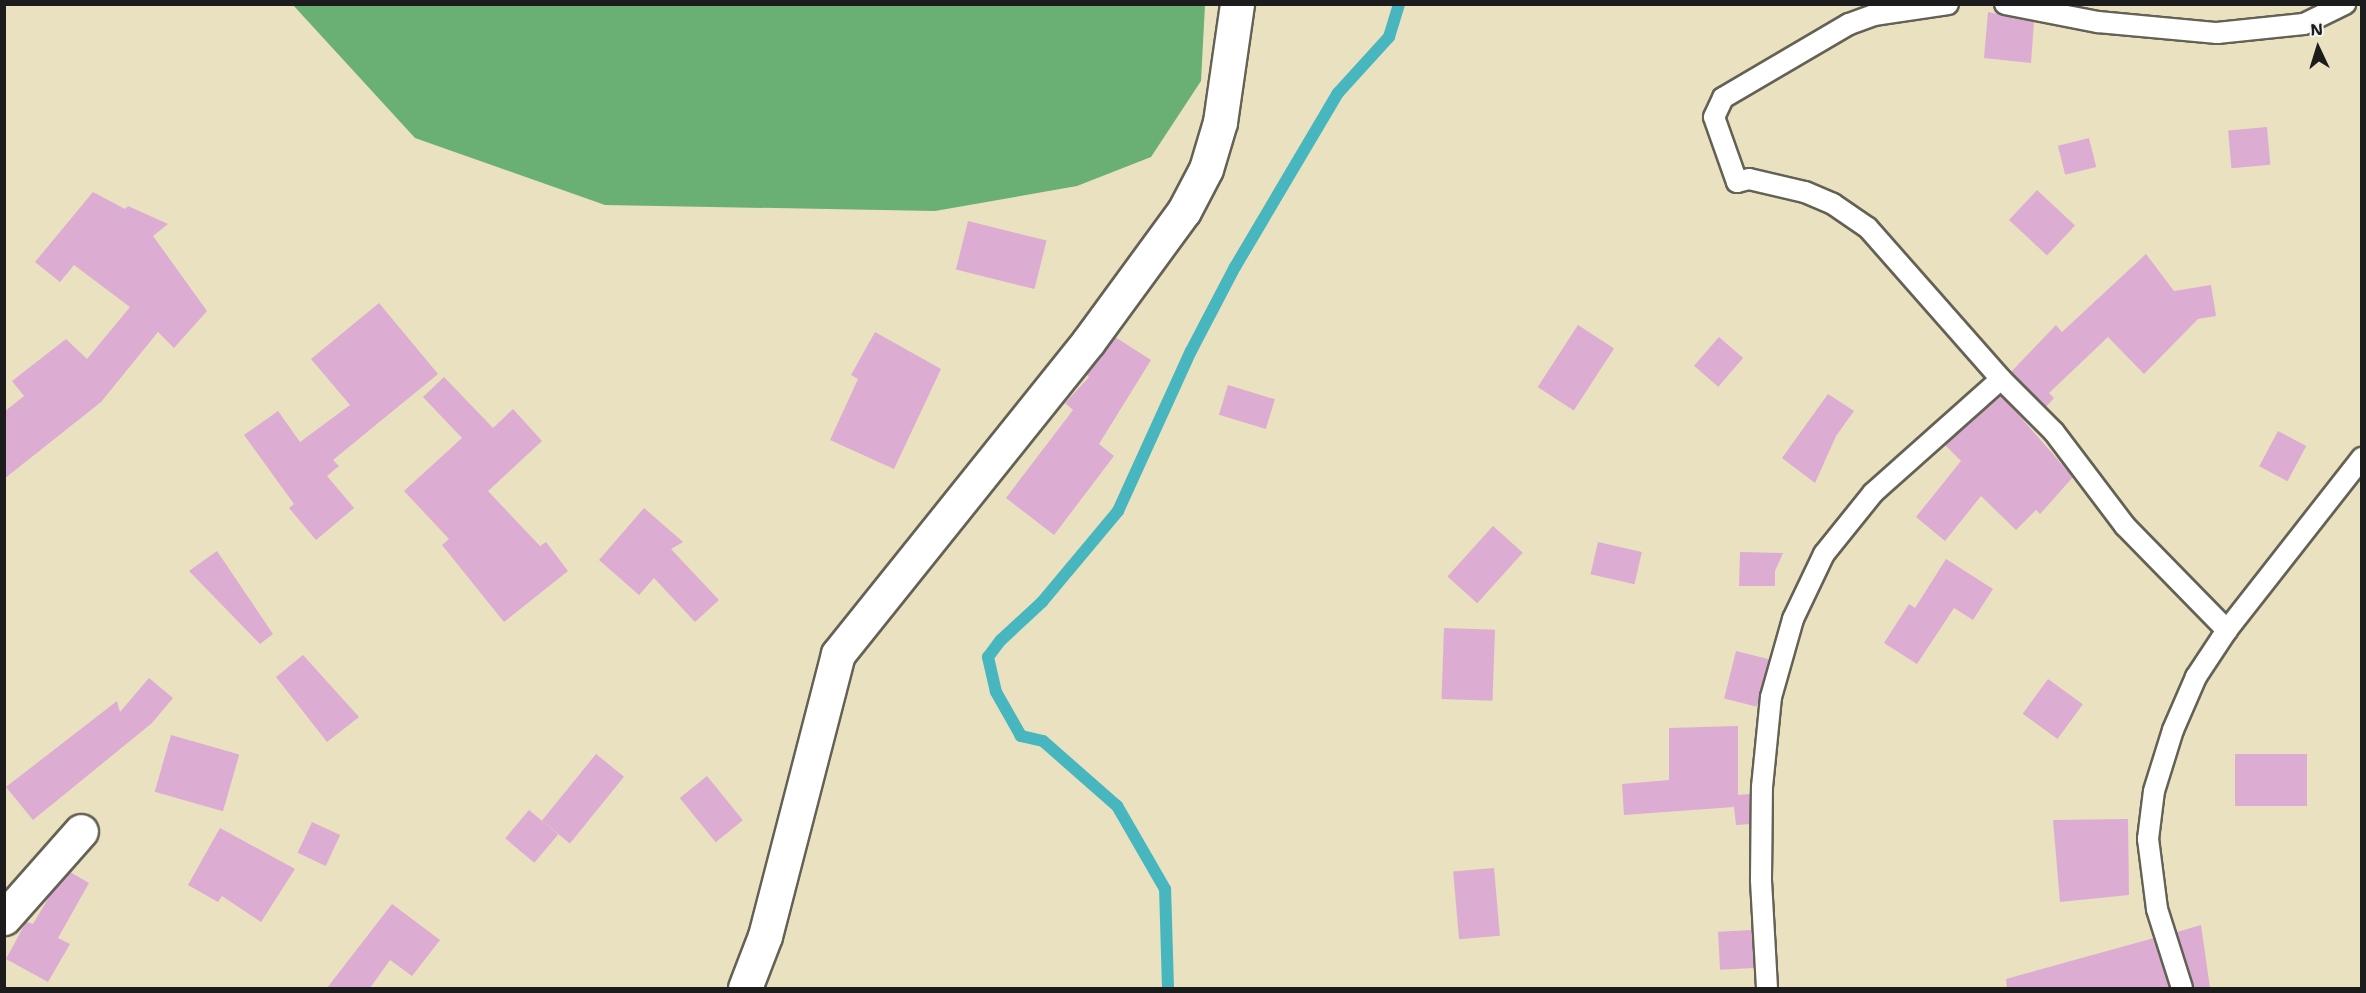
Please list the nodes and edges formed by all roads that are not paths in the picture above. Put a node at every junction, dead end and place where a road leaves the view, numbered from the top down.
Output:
1 (1237, 4) edge
2 (1948, 4) edge
3 (2005, 4) edge
4 (2345, 4) edge
5 (2001, 379) junction
6 (2361, 458) edge
7 (2227, 630) junction
8 (81, 831) dead end
9 (4, 918) edge
10 (745, 988) edge
11 (1767, 988) edge
12 (2182, 988) edge

1 - 10 street
2 - 5 lane
3 - 4 lane
5 - 7 lane
5 - 11 lane
6 - 7 lane
7 - 12 lane
8 - 9 street

